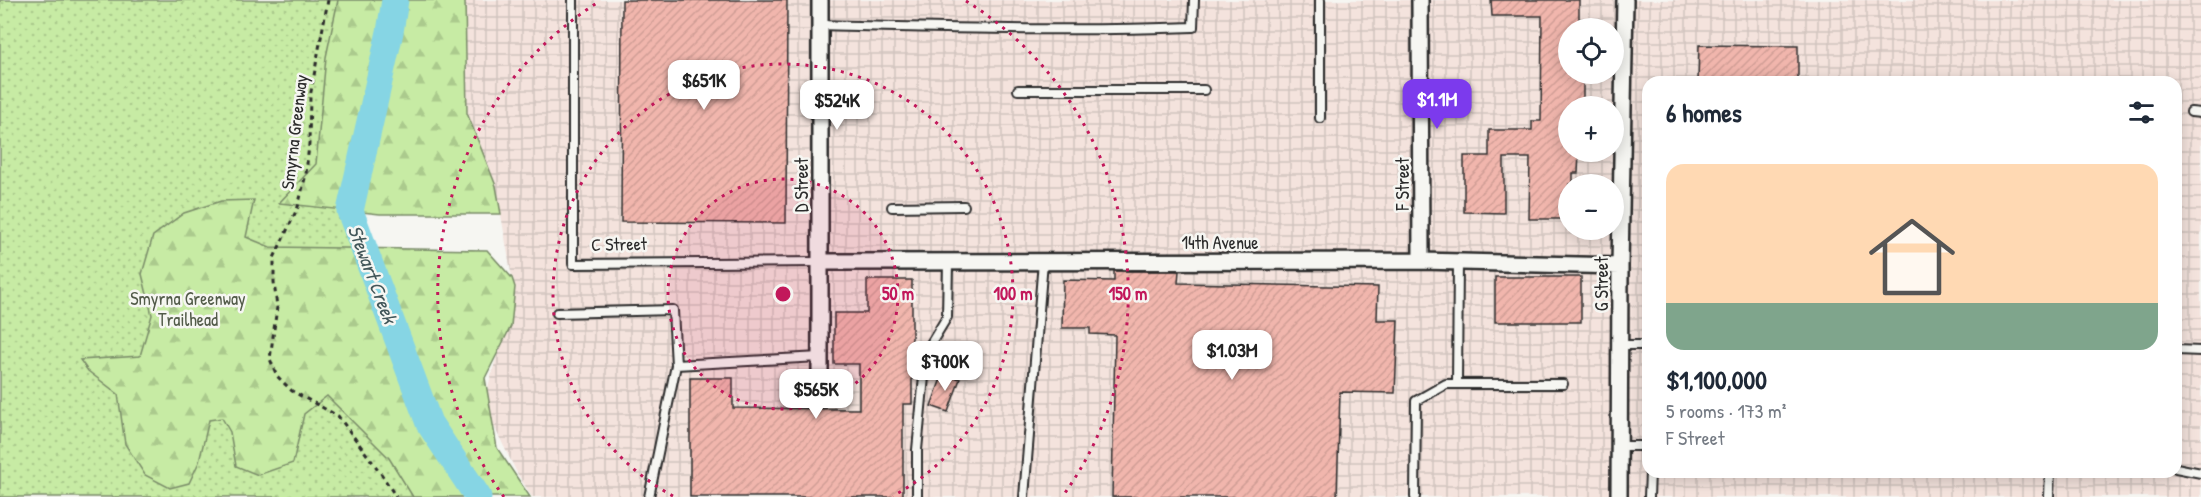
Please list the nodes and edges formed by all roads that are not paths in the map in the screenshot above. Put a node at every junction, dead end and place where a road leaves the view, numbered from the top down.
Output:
1 (573, 0) edge
2 (820, 0) edge
3 (1194, 0) edge
4 (1320, 0) edge
5 (1420, 0) edge
6 (1625, 0) edge
7 (820, 25) junction
8 (1018, 90) dead end
9 (1204, 90) dead end
10 (2191, 112) dead end
11 (2201, 113) edge
12 (1320, 118) dead end
13 (964, 206) dead end
14 (892, 207) dead end
15 (1043, 261) junction
16 (1421, 261) junction
17 (820, 262) junction
18 (948, 262) junction
19 (1458, 262) junction
20 (1620, 266) junction
21 (557, 313) dead end
22 (1620, 345) junction
23 (1642, 345) edge
24 (2182, 350) edge
25 (2201, 351) edge
26 (820, 364) joint
27 (676, 365) junction
28 (1457, 384) junction
29 (1563, 384) dead end
30 (1619, 446) junction
31 (1642, 446) edge
32 (2182, 469) edge
33 (2201, 473) edge
34 (1650, 478) edge
35 (2050, 478) edge
36 (649, 497) edge
37 (917, 497) edge
38 (1024, 497) edge
39 (1415, 497) edge
40 (1619, 497) edge
41 (1649, 497) edge
42 (2049, 497) edge

1 - 17 lane, C Street
2 - 7 street, D Street
3 - 7 lane
4 - 12 lane
5 - 16 street, F Street
6 - 20 street, G Street
7 - 17 street, D Street
8 - 9 lane
10 - 11 lane
13 - 14 lane
15 - 16 street, 14th Avenue
15 - 18 street, 14th Avenue
15 - 38 lane
16 - 19 street, 14th Avenue
17 - 18 street, 14th Avenue
17 - 26 street
18 - 37 lane
19 - 20 street, 14th Avenue
19 - 28 lane
20 - 22 street, G Street
21 - 27 lane
22 - 23 lane
22 - 30 street, G Street
24 - 25 lane
26 - 27 lane
27 - 36 lane
28 - 29 lane
28 - 39 lane
30 - 31 lane
30 - 40 street, G Street
32 - 33 lane
34 - 41 lane
35 - 42 lane

